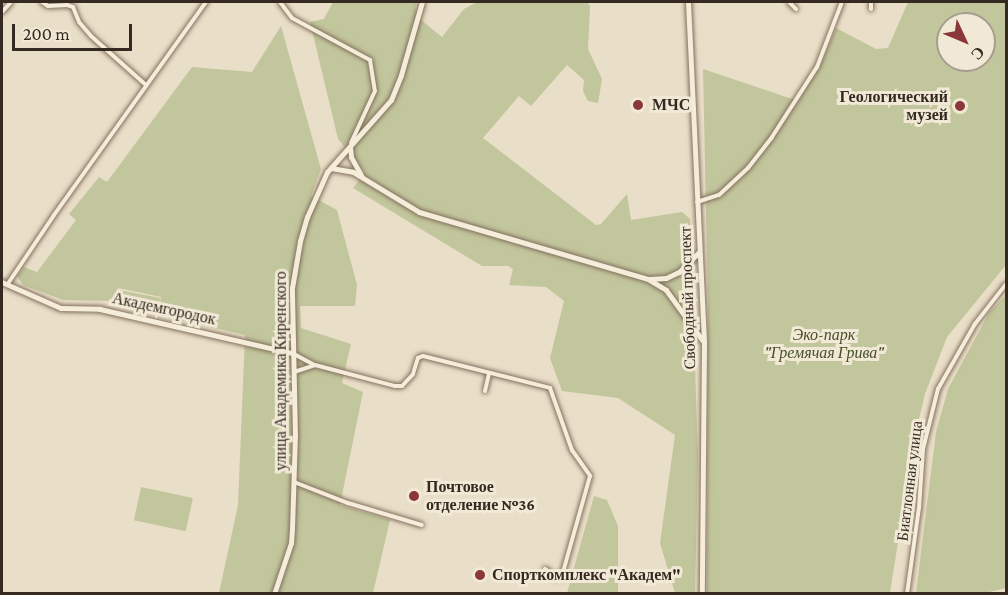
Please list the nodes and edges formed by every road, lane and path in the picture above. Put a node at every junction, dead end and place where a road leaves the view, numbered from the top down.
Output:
1 (11, 2) edge
2 (42, 2) edge
3 (206, 2) edge
4 (280, 2) edge
5 (422, 2) edge
6 (688, 2) edge
7 (789, 2) edge
8 (842, 2) edge
9 (871, 2) edge
10 (796, 9) dead end
11 (871, 9) dead end
12 (2, 12) edge
13 (146, 85) junction
14 (350, 147) junction
15 (331, 168) junction
16 (364, 178) junction
17 (697, 202) junction
18 (699, 252) junction
19 (648, 279) junction
20 (4, 284) edge
21 (1006, 284) edge
22 (704, 342) junction
23 (292, 353) junction
24 (315, 364) junction
25 (293, 372) junction
26 (489, 373) junction
27 (485, 391) dead end
28 (294, 482) junction
29 (422, 525) dead end
30 (545, 569) dead end
31 (274, 594) edge
32 (702, 594) edge
33 (907, 594) edge

1 - 12 street
2 - 13 street
3 - 13 street, Академгородок
4 - 14 street
5 - 14 main road, улица Академика Киренского
6 - 17 main road, Свободный проспект
7 - 10 street
8 - 17 street
9 - 11 street
13 - 20 street, Академгородок
14 - 15 main road, улица Академика Киренского
14 - 16 main road
15 - 16 main road
15 - 23 main road, улица Академика Киренского
16 - 19 main road
17 - 18 main road, Свободный проспект
18 - 19 main road
18 - 22 main road, Свободный проспект
19 - 22 main road
20 - 23 street, Академгородок
21 - 33 street, Биатлонная улица
22 - 32 main road, Свободный проспект
23 - 24 street, Академгородок
23 - 25 main road, улица Академика Киренского
24 - 25 street
24 - 26 street, Академгородок
25 - 28 main road, улица Академика Киренского
26 - 27 street
26 - 30 street, Академгородок
28 - 29 street
28 - 31 main road, улица Академика Киренского

